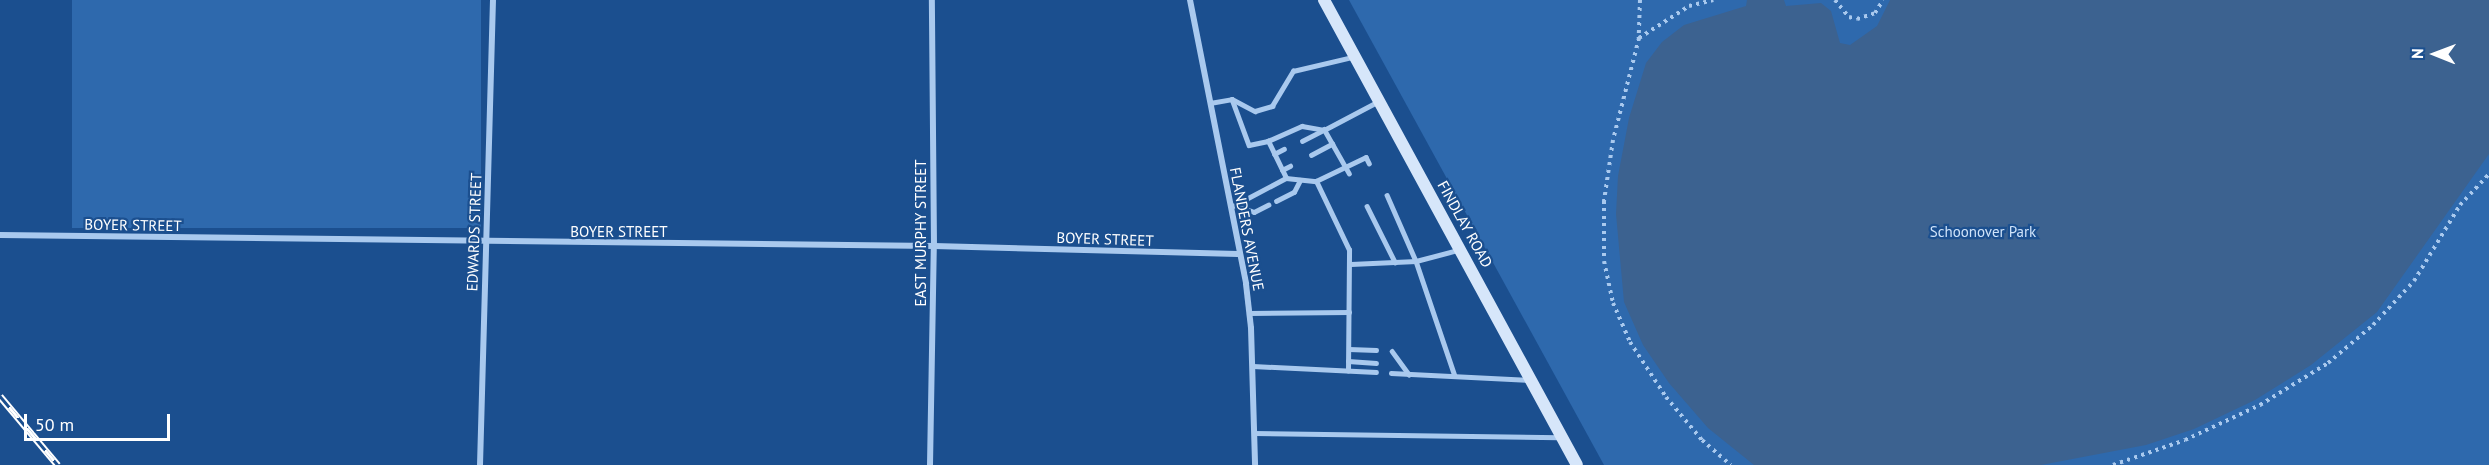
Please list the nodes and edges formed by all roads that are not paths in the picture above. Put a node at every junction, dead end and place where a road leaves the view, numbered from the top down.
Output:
1 (493, 0) edge
2 (932, 0) edge
3 (1190, 0) edge
4 (1324, 0) edge
5 (1355, 56) junction
6 (1233, 99) junction
7 (1379, 101) junction
8 (1210, 103) junction
9 (1324, 130) junction
10 (1268, 141) junction
11 (1302, 141) dead end
12 (1332, 144) junction
13 (1284, 149) dead end
14 (1274, 154) junction
15 (1311, 155) dead end
16 (1369, 163) dead end
17 (1290, 166) dead end
18 (1345, 168) junction
19 (1282, 170) junction
20 (1349, 174) dead end
21 (1286, 178) junction
22 (1300, 180) junction
23 (1316, 181) junction
24 (1387, 195) dead end
25 (1276, 201) dead end
26 (1268, 205) dead end
27 (1233, 206) junction
28 (1367, 206) dead end
29 (0, 235) edge
30 (485, 243) junction
31 (934, 246) junction
32 (1461, 249) junction
33 (1238, 254) junction
34 (1416, 261) junction
35 (1395, 262) junction
36 (1351, 264) junction
37 (1349, 312) junction
38 (1250, 313) junction
39 (1349, 349) junction
40 (1376, 351) dead end
41 (1392, 351) dead end
42 (1348, 361) junction
43 (1376, 363) dead end
44 (1391, 363) dead end
45 (1401, 364) junction
46 (1253, 366) junction
47 (1348, 371) junction
48 (1376, 372) dead end
49 (1391, 373) dead end
50 (1409, 374) junction
51 (1455, 376) junction
52 (1531, 380) junction
53 (1254, 433) junction
54 (1561, 437) junction
55 (480, 465) edge
56 (930, 465) edge
57 (1255, 465) edge
58 (1577, 465) edge

1 - 30 street, EDWARDS STREET
2 - 31 street, EAST MURPHY STREET
3 - 8 street, FLANDERS AVENUE
4 - 5 main road, FINDLAY ROAD
5 - 6 lane
5 - 7 main road, FINDLAY ROAD
6 - 8 lane
6 - 10 lane
7 - 9 lane
7 - 32 main road, FINDLAY ROAD
8 - 27 street, FLANDERS AVENUE
9 - 10 lane
9 - 11 lane
9 - 12 lane
10 - 14 lane
12 - 15 lane
12 - 18 lane
13 - 14 lane
14 - 19 lane
16 - 18 lane
17 - 19 lane
18 - 20 lane
18 - 23 lane
19 - 21 lane
21 - 22 lane
21 - 27 lane
22 - 23 lane
22 - 25 lane
23 - 36 lane
24 - 34 lane
26 - 27 lane
27 - 33 street, FLANDERS AVENUE
28 - 35 lane
29 - 30 street, BOYER STREET
30 - 31 street, BOYER STREET
30 - 55 street, EDWARDS STREET
31 - 33 street, BOYER STREET
31 - 56 street, EAST MURPHY STREET
32 - 34 lane
32 - 52 main road, FINDLAY ROAD
33 - 38 street, FLANDERS AVENUE
34 - 35 lane
34 - 51 lane
35 - 36 lane
36 - 37 lane
37 - 38 lane
37 - 39 lane
38 - 46 street, FLANDERS AVENUE
39 - 40 lane
39 - 42 lane
41 - 45 lane
42 - 43 lane
42 - 47 lane
44 - 45 lane
45 - 50 lane
46 - 47 lane
46 - 53 street, FLANDERS AVENUE
47 - 48 lane
49 - 50 lane
50 - 51 lane
51 - 52 lane
52 - 54 main road, FINDLAY ROAD
53 - 54 lane
53 - 57 street, FLANDERS AVENUE
54 - 58 main road, FINDLAY ROAD

